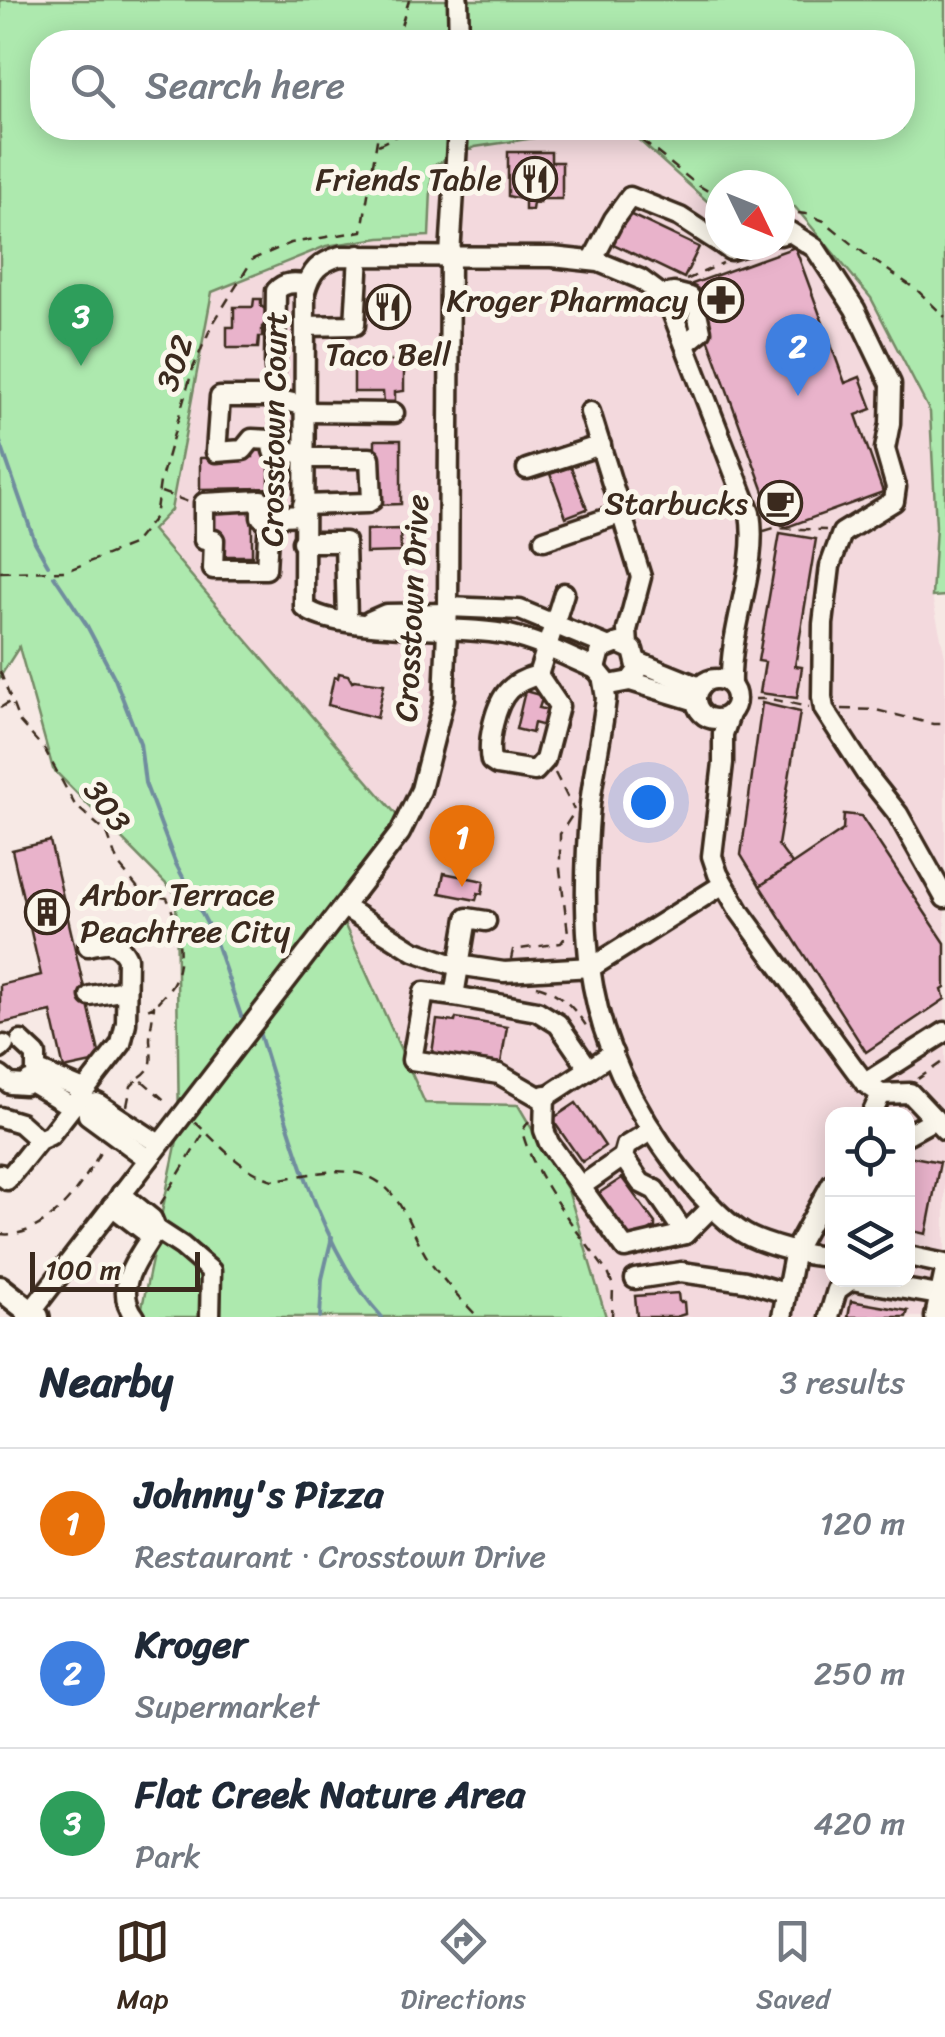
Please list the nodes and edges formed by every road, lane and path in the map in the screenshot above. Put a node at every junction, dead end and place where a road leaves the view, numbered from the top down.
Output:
1 (409, 0) edge
2 (458, 0) edge
3 (400, 30) edge
4 (459, 30) edge
5 (377, 140) edge
6 (387, 140) edge
7 (457, 140) edge
8 (641, 140) edge
9 (376, 145) junction
10 (705, 189) edge
11 (795, 213) edge
12 (705, 230) edge
13 (795, 235) edge
14 (450, 255) junction
15 (359, 256) junction
16 (724, 260) edge
17 (592, 261) junction
18 (307, 284) junction
19 (684, 286) dead end
20 (662, 296) junction
21 (945, 317) edge
22 (306, 326) junction
23 (685, 344) junction
24 (275, 369) dead end
25 (306, 409) junction
26 (590, 412) dead end
27 (394, 414) dead end
28 (601, 445) junction
29 (304, 456) junction
30 (527, 469) dead end
31 (159, 491) junction
32 (204, 503) junction
33 (303, 510) junction
34 (623, 513) junction
35 (269, 517) junction
36 (774, 528) dead end
37 (842, 533) junction
38 (544, 540) dead end
39 (302, 542) junction
40 (266, 569) junction
41 (302, 570) junction
42 (0, 572) edge
43 (564, 594) dead end
44 (448, 616) junction
45 (356, 621) junction
46 (554, 636) junction
47 (623, 645) junction
48 (0, 671) edge
49 (538, 674) junction
50 (610, 683) junction
51 (698, 694) junction
52 (726, 699) junction
53 (12, 701) junction
54 (0, 708) edge
55 (824, 709) junction
56 (858, 710) dead end
57 (945, 724) edge
58 (546, 760) junction
59 (722, 885) junction
60 (945, 898) edge
61 (344, 906) junction
62 (486, 921) dead end
63 (88, 946) dead end
64 (460, 965) junction
65 (592, 967) junction
66 (509, 972) junction
67 (535, 986) dead end
68 (126, 990) junction
69 (90, 996) dead end
70 (454, 996) junction
71 (154, 1006) junction
72 (126, 1012) junction
73 (945, 1032) edge
74 (8, 1045) edge
75 (610, 1056) junction
76 (945, 1060) edge
77 (589, 1070) junction
78 (32, 1075) junction
79 (0, 1076) edge
80 (139, 1078) junction
81 (874, 1089) junction
82 (910, 1093) junction
83 (81, 1100) junction
84 (545, 1102) junction
85 (168, 1103) dead end
86 (873, 1107) edge
87 (0, 1117) edge
88 (195, 1122) dead end
89 (940, 1124) edge
90 (118, 1127) junction
91 (652, 1130) junction
92 (205, 1131) junction
93 (915, 1132) edge
94 (39, 1140) junction
95 (154, 1152) junction
96 (623, 1157) junction
97 (0, 1174) edge
98 (580, 1187) junction
99 (825, 1196) edge
100 (116, 1200) junction
101 (712, 1208) junction
102 (154, 1224) junction
103 (0, 1234) edge
104 (685, 1234) junction
105 (795, 1250) junction
106 (825, 1255) edge
107 (915, 1258) edge
108 (945, 1264) edge
109 (945, 1271) edge
110 (635, 1279) dead end
111 (840, 1287) edge
112 (905, 1287) edge
113 (0, 1288) edge
114 (785, 1293) junction
115 (942, 1295) edge
116 (31, 1315) edge
117 (134, 1317) edge
118 (210, 1317) edge
119 (478, 1317) edge
120 (612, 1317) edge
121 (782, 1317) edge
122 (830, 1317) edge
123 (935, 1317) edge

1 - 3 path
2 - 4 street
5 - 9 path
6 - 9 path
7 - 14 street, Crosstown Drive
8 - 10 path
9 - 31 path, 302
11 - 21 path
12 - 17 street
13 - 37 street
14 - 15 street, Crosstown Court
14 - 17 street, Crosstown Court
14 - 44 street, Crosstown Drive
15 - 18 street, Crosstown Court
15 - 22 street
16 - 19 path
17 - 20 street, Crosstown Court
18 - 22 street, Crosstown Court
18 - 24 street
20 - 23 street
20 - 23 street, Crosstown Court
22 - 25 street, Crosstown Court
23 - 52 street
25 - 27 street
25 - 29 street, Crosstown Court
25 - 29 street
26 - 28 street
28 - 30 street
28 - 34 street
29 - 33 street, Crosstown Court
29 - 33 street
31 - 32 path
31 - 42 path, 302
32 - 35 street
32 - 40 street
33 - 35 street
33 - 39 street, Crosstown Court
34 - 38 street
34 - 47 street
35 - 40 street
36 - 37 path
37 - 55 street
39 - 41 street, Crosstown Court
39 - 45 street
40 - 41 street
41 - 45 street, Crosstown Court
43 - 46 street
44 - 45 street, Crosstown Court
44 - 46 street
44 - 46 street
44 - 61 street, Crosstown Drive
46 - 47 street
46 - 49 street
46 - 50 street
47 - 50 street
47 - 50 street
47 - 51 street
48 - 53 path, 303
49 - 58 street
49 - 58 street
50 - 51 street
50 - 65 street
51 - 52 street
51 - 52 street
52 - 55 path
52 - 59 street
53 - 54 path
53 - 71 path, 303
55 - 60 street
56 - 57 path
58 - 66 path
59 - 65 street
59 - 81 street
61 - 64 street
61 - 95 street, Crosstown Drive
62 - 64 street
63 - 68 street
64 - 66 street
64 - 70 street
65 - 66 street
65 - 75 street
67 - 75 path
68 - 69 street
68 - 72 street
70 - 77 street
70 - 84 street
71 - 72 path
71 - 80 path
72 - 83 street
73 - 81 street
74 - 78 street
75 - 77 street
75 - 91 street
76 - 82 path
77 - 84 street
78 - 79 street
78 - 83 street
80 - 85 path
80 - 90 path
81 - 82 street
81 - 86 street
82 - 89 street
83 - 90 street
83 - 94 street
84 - 98 street
84 - 120 path
87 - 94 street
88 - 92 path
89 - 93 street
90 - 95 street
90 - 103 path
91 - 96 street
91 - 101 street
92 - 102 path
92 - 119 path
94 - 97 street
95 - 100 street, Crosstown Drive
96 - 98 street
96 - 104 street
98 - 104 street
99 - 105 street
100 - 102 street
100 - 116 street, Crosstown Drive
101 - 104 street
101 - 105 street
102 - 117 street
102 - 118 street
105 - 106 street
105 - 114 street
107 - 108 street
109 - 115 street
110 - 114 street
111 - 122 street
112 - 115 street
113 - 116 main road
114 - 121 street
115 - 123 street

